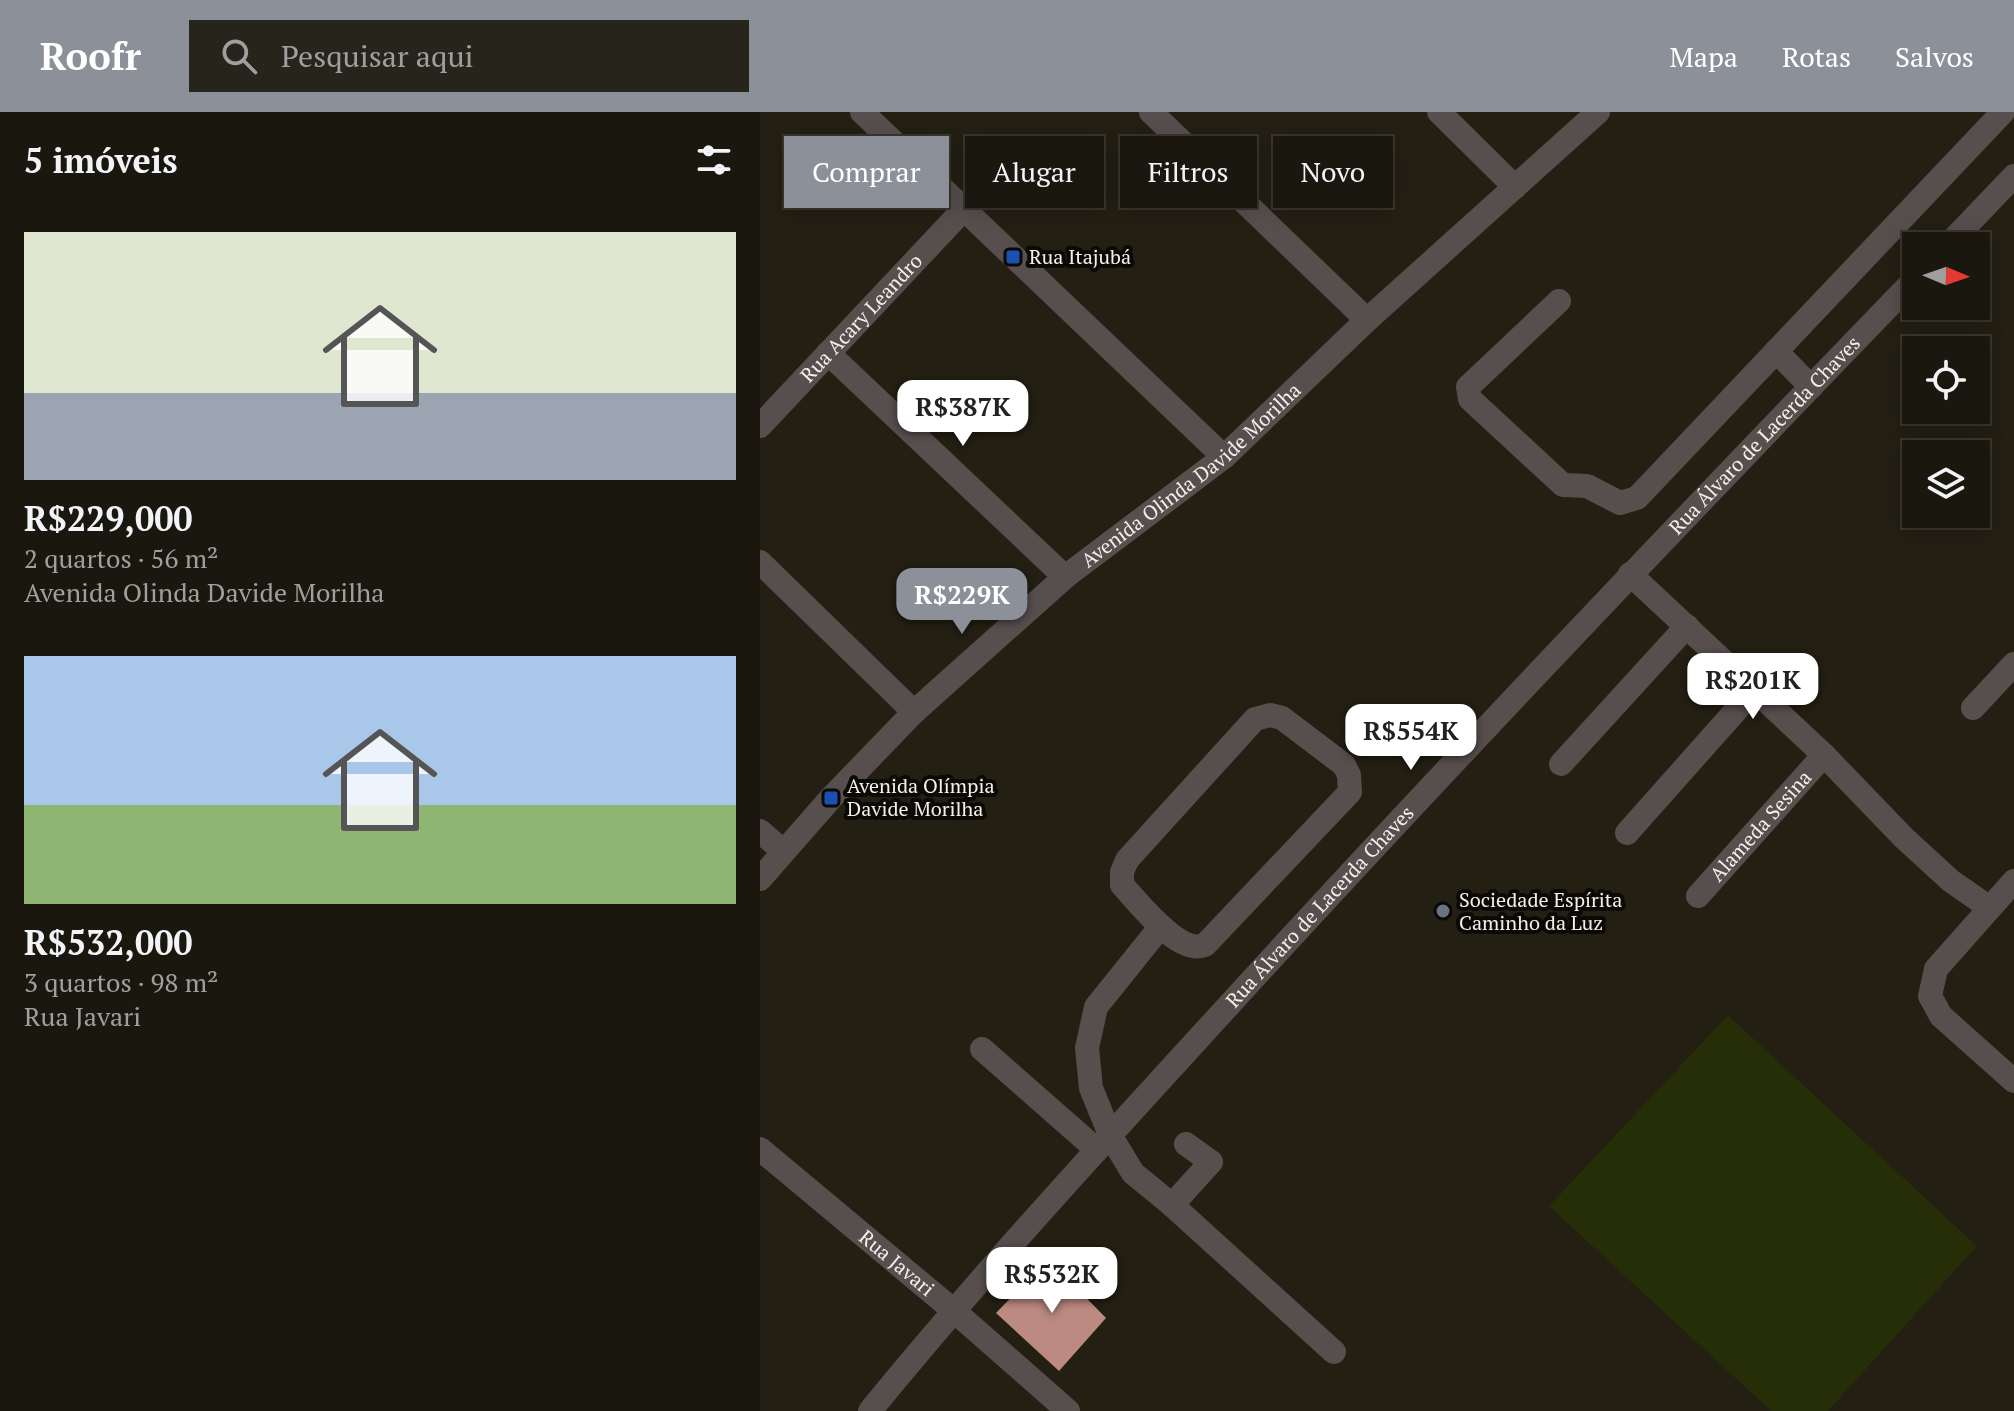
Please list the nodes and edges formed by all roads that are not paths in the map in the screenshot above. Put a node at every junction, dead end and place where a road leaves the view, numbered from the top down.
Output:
1 (862, 112) edge
2 (1151, 112) edge
3 (1439, 112) edge
4 (1598, 112) edge
5 (2003, 112) edge
6 (2014, 176) edge
7 (1515, 187) junction
8 (963, 210) junction
9 (1960, 232) edge
10 (1902, 293) edge
11 (1559, 301) dead end
12 (1367, 320) junction
13 (1776, 351) junction
14 (828, 353) junction
15 (1811, 387) junction
16 (760, 426) edge
17 (1224, 457) junction
18 (760, 562) edge
19 (1630, 574) junction
20 (1065, 577) junction
21 (1687, 626) junction
22 (2014, 664) edge
23 (1755, 689) junction
24 (1973, 708) dead end
25 (914, 712) junction
26 (1824, 755) junction
27 (1561, 764) dead end
28 (760, 831) edge
29 (1627, 833) dead end
30 (783, 851) junction
31 (760, 879) edge
32 (2014, 881) edge
33 (1698, 896) dead end
34 (1990, 908) junction
35 (1161, 926) junction
36 (982, 1049) dead end
37 (2014, 1081) edge
38 (1104, 1142) junction
39 (1186, 1144) dead end
40 (760, 1149) edge
41 (1172, 1205) junction
42 (953, 1310) junction
43 (1334, 1352) dead end
44 (870, 1411) edge
45 (1068, 1411) edge

1 - 8 street
2 - 12 street
3 - 7 street
4 - 7 street, Avenida Olinda Davide Morilha
5 - 13 street
6 - 9 street
7 - 12 street, Avenida Olinda Davide Morilha
8 - 14 street, Rua Acary Leandro
8 - 17 street
10 - 15 street, Rua Álvaro de Lacerda Chaves
11 - 13 street
12 - 17 street, Avenida Olinda Davide Morilha
13 - 15 street
14 - 16 street, Rua Acary Leandro
14 - 20 street
15 - 19 street, Rua Álvaro de Lacerda Chaves
17 - 20 street, Avenida Olinda Davide Morilha
18 - 25 street
19 - 21 street
19 - 38 street, Rua Álvaro de Lacerda Chaves
20 - 25 street, Avenida Olinda Davide Morilha
21 - 23 street
21 - 27 street
22 - 24 street
23 - 26 street
23 - 29 street
25 - 30 street, Avenida Olinda Davide Morilha
26 - 33 street, Alameda Sesina
26 - 34 street
28 - 30 street
30 - 31 street, Avenida Olinda Davide Morilha
32 - 34 street
34 - 37 street
35 - 35 street
35 - 38 street
36 - 38 street
38 - 41 street
38 - 42 street, Rua Álvaro de Lacerda Chaves
39 - 41 street
40 - 42 street, Rua Javari
41 - 43 street
42 - 44 street, Rua Álvaro de Lacerda Chaves
42 - 45 street, Rua Javari

